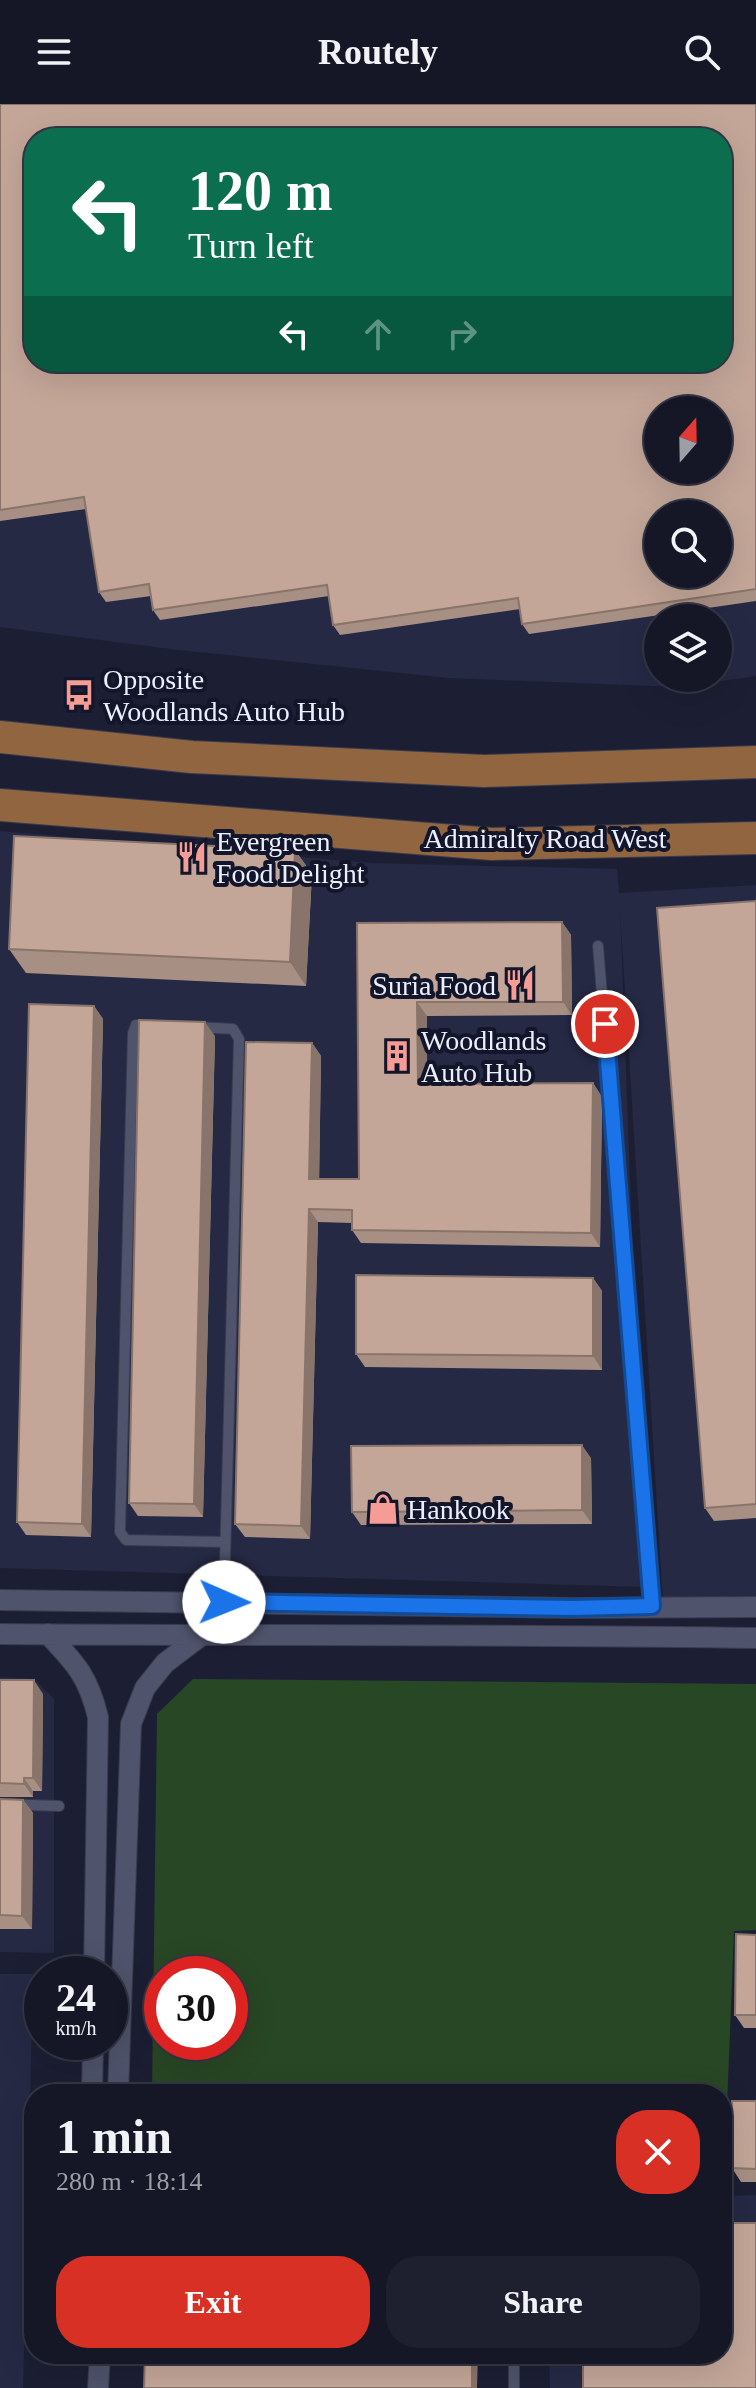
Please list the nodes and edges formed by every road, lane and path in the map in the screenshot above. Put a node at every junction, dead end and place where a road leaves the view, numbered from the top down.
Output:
1 (0, 737) edge
2 (756, 762) edge
3 (0, 805) edge
4 (756, 838) edge
5 (598, 946) dead end
6 (168, 1026) edge
7 (184, 1026) edge
8 (225, 1542) junction
9 (0, 1600) edge
10 (224, 1602) junction
11 (652, 1606) junction
12 (756, 1607) edge
13 (0, 1634) edge
14 (48, 1634) junction
15 (202, 1635) junction
16 (223, 1635) junction
17 (756, 1638) edge
18 (0, 1804) edge
19 (59, 1806) dead end
20 (94, 1956) edge
21 (93, 2060) edge
22 (92, 2084) edge
23 (118, 2084) edge
24 (99, 2364) edge
25 (514, 2364) edge
26 (98, 2388) edge
27 (514, 2388) edge

1 - 2 main road
3 - 4 main road, Admiralty Road West
5 - 11 lane
6 - 8 lane
7 - 8 lane
8 - 10 lane
9 - 10 street
10 - 11 street
10 - 16 lane
11 - 12 street
13 - 14 street
14 - 15 street
14 - 20 street
15 - 16 street
15 - 23 street
16 - 17 street
18 - 19 lane
21 - 22 street
24 - 26 street
25 - 27 lane

